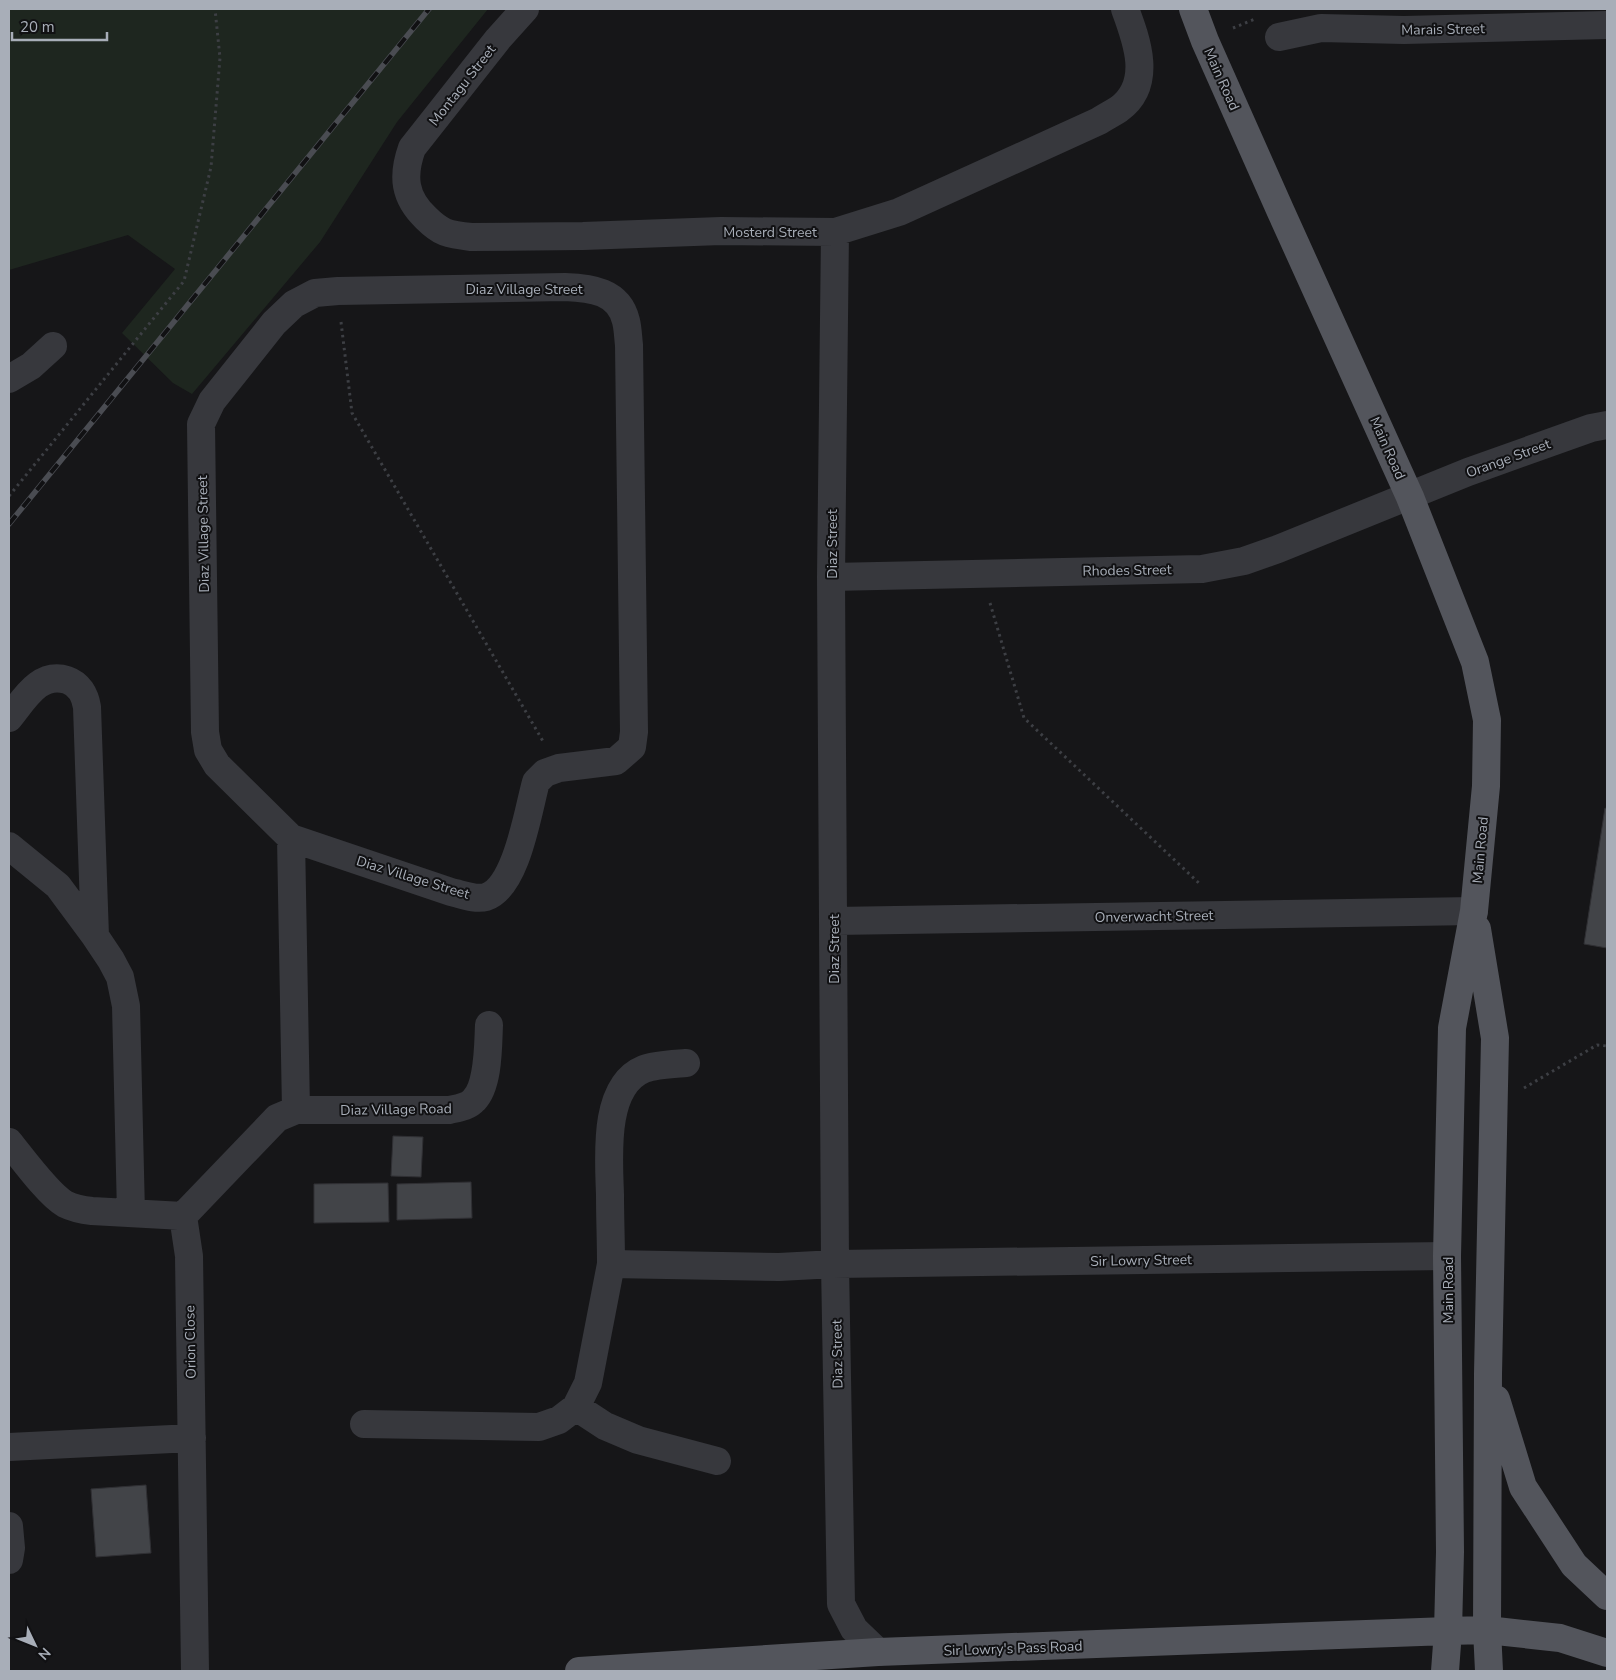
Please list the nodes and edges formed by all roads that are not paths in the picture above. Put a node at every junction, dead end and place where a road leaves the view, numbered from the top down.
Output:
1 (525, 9) edge
2 (1125, 9) edge
3 (1193, 9) edge
4 (1607, 26) edge
5 (1279, 36) dead end
6 (406, 164) joint
7 (835, 232) junction
8 (53, 346) dead end
9 (9, 379) edge
10 (1607, 425) edge
11 (1410, 497) junction
12 (831, 577) junction
13 (9, 718) edge
14 (291, 838) junction
15 (9, 846) edge
16 (1474, 911) junction
17 (834, 921) junction
18 (95, 936) junction
19 (489, 1024) dead end
20 (686, 1063) dead end
21 (296, 1110) junction
22 (9, 1142) edge
23 (131, 1214) junction
24 (183, 1216) junction
25 (1448, 1256) junction
26 (611, 1264) junction
27 (836, 1264) junction
28 (1488, 1374) junction
29 (576, 1407) junction
30 (364, 1424) dead end
31 (192, 1438) junction
32 (9, 1447) edge
33 (717, 1461) dead end
34 (9, 1526) edge
35 (9, 1560) edge
36 (1607, 1596) edge
37 (1448, 1630) junction
38 (1487, 1630) junction
39 (878, 1652) junction
40 (1607, 1653) edge
41 (195, 1671) edge
42 (579, 1671) edge
43 (1446, 1671) edge
44 (1489, 1671) edge

1 - 6 street, Montagu Street
2 - 7 street, Mosterd Street
3 - 11 main road, Main Road
4 - 5 street, Marais Street
6 - 7 street, Mosterd Street
7 - 12 street, Diaz Street
8 - 9 street
10 - 11 street, Orange Street
11 - 12 street, Rhodes Street
11 - 16 main road, Main Road
12 - 17 street, Diaz Street
13 - 18 street
14 - 14 street, Diaz Village Street
14 - 21 street
15 - 18 street
16 - 17 street, Onverwacht Street
16 - 25 main road, Main Road
16 - 28 main road, Main Road
17 - 27 street, Diaz Street
18 - 23 street
19 - 21 street, Diaz Village Road
20 - 26 street
21 - 24 street
22 - 23 street
23 - 24 street
24 - 31 street, Orion Close
25 - 27 street, Sir Lowry Street
25 - 37 main road, Main Road
26 - 27 street, Sir Lowry Street
26 - 29 street
27 - 39 street, Diaz Street
28 - 36 main road
28 - 38 main road, Main Road
29 - 30 street
29 - 33 street
31 - 32 street
31 - 41 street, Orion Close
34 - 35 street
37 - 38 main road, Sir Lowry's Pass Road
37 - 39 main road, Sir Lowry's Pass Road
37 - 43 main road, Main Road
38 - 40 main road
38 - 44 main road, Main Road
39 - 42 main road, Sir Lowry's Pass Road

